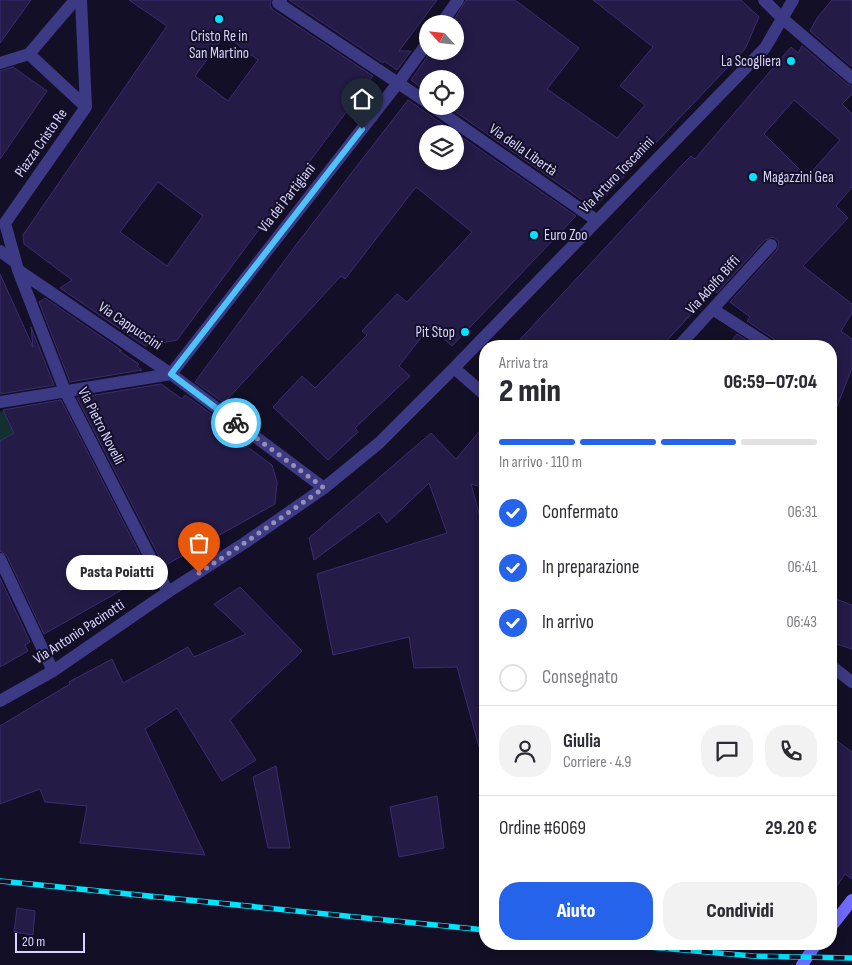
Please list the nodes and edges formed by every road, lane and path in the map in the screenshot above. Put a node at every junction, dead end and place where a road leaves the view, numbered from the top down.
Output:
1 (75, 0) edge
2 (81, 0) edge
3 (458, 0) edge
4 (764, 0) edge
5 (793, 0) edge
6 (280, 2) edge
7 (447, 15) edge
8 (783, 18) junction
9 (30, 54) junction
10 (419, 54) edge
11 (0, 62) edge
12 (852, 78) edge
13 (398, 83) junction
14 (419, 97) edge
15 (86, 107) junction
16 (445, 115) edge
17 (596, 220) junction
18 (3, 226) edge
19 (771, 245) dead end
20 (0, 251) edge
21 (17, 266) junction
22 (714, 310) junction
23 (481, 340) edge
24 (685, 340) edge
25 (761, 340) edge
26 (479, 342) edge
27 (454, 368) junction
28 (171, 374) junction
29 (479, 390) edge
30 (65, 391) junction
31 (0, 402) edge
32 (324, 488) junction
33 (1, 565) edge
34 (168, 592) junction
35 (837, 670) edge
36 (52, 671) junction
37 (852, 682) edge
38 (0, 701) edge
39 (852, 900) edge
40 (837, 918) edge
41 (812, 950) edge
42 (802, 965) edge

1 - 9 street
2 - 15 street, Piazza Cristo Re
3 - 7 street
4 - 8 street
5 - 8 street, Via Arturo Toscanini
6 - 13 street
8 - 12 street
8 - 17 street, Via Arturo Toscanini
9 - 11 street
9 - 15 street, Piazza Cristo Re
10 - 13 street, Via dei Partigiani
13 - 14 street
13 - 28 street, Via dei Partigiani
15 - 18 street, Piazza Cristo Re
16 - 17 street, Via della Libertà
17 - 23 street, Via Arturo Toscanini
18 - 21 street, Piazza Cristo Re
19 - 22 street, Via Adolfo Biffi
20 - 21 street
21 - 28 street, Via Cappuccini
21 - 30 street, Via Pietro Novelli
22 - 24 street, Via Adolfo Biffi
22 - 25 street
26 - 27 street, Via Arturo Toscanini
27 - 29 street
27 - 32 street, Via Arturo Toscanini
28 - 30 street
28 - 32 street, Via Cappuccini
30 - 31 street
30 - 34 street, Via Pietro Novelli
32 - 34 street, Via Antonio Pacinotti
33 - 36 street
34 - 36 street, Via Antonio Pacinotti
35 - 37 street
36 - 38 street, Via Antonio Pacinotti
39 - 40 main road
41 - 42 main road

